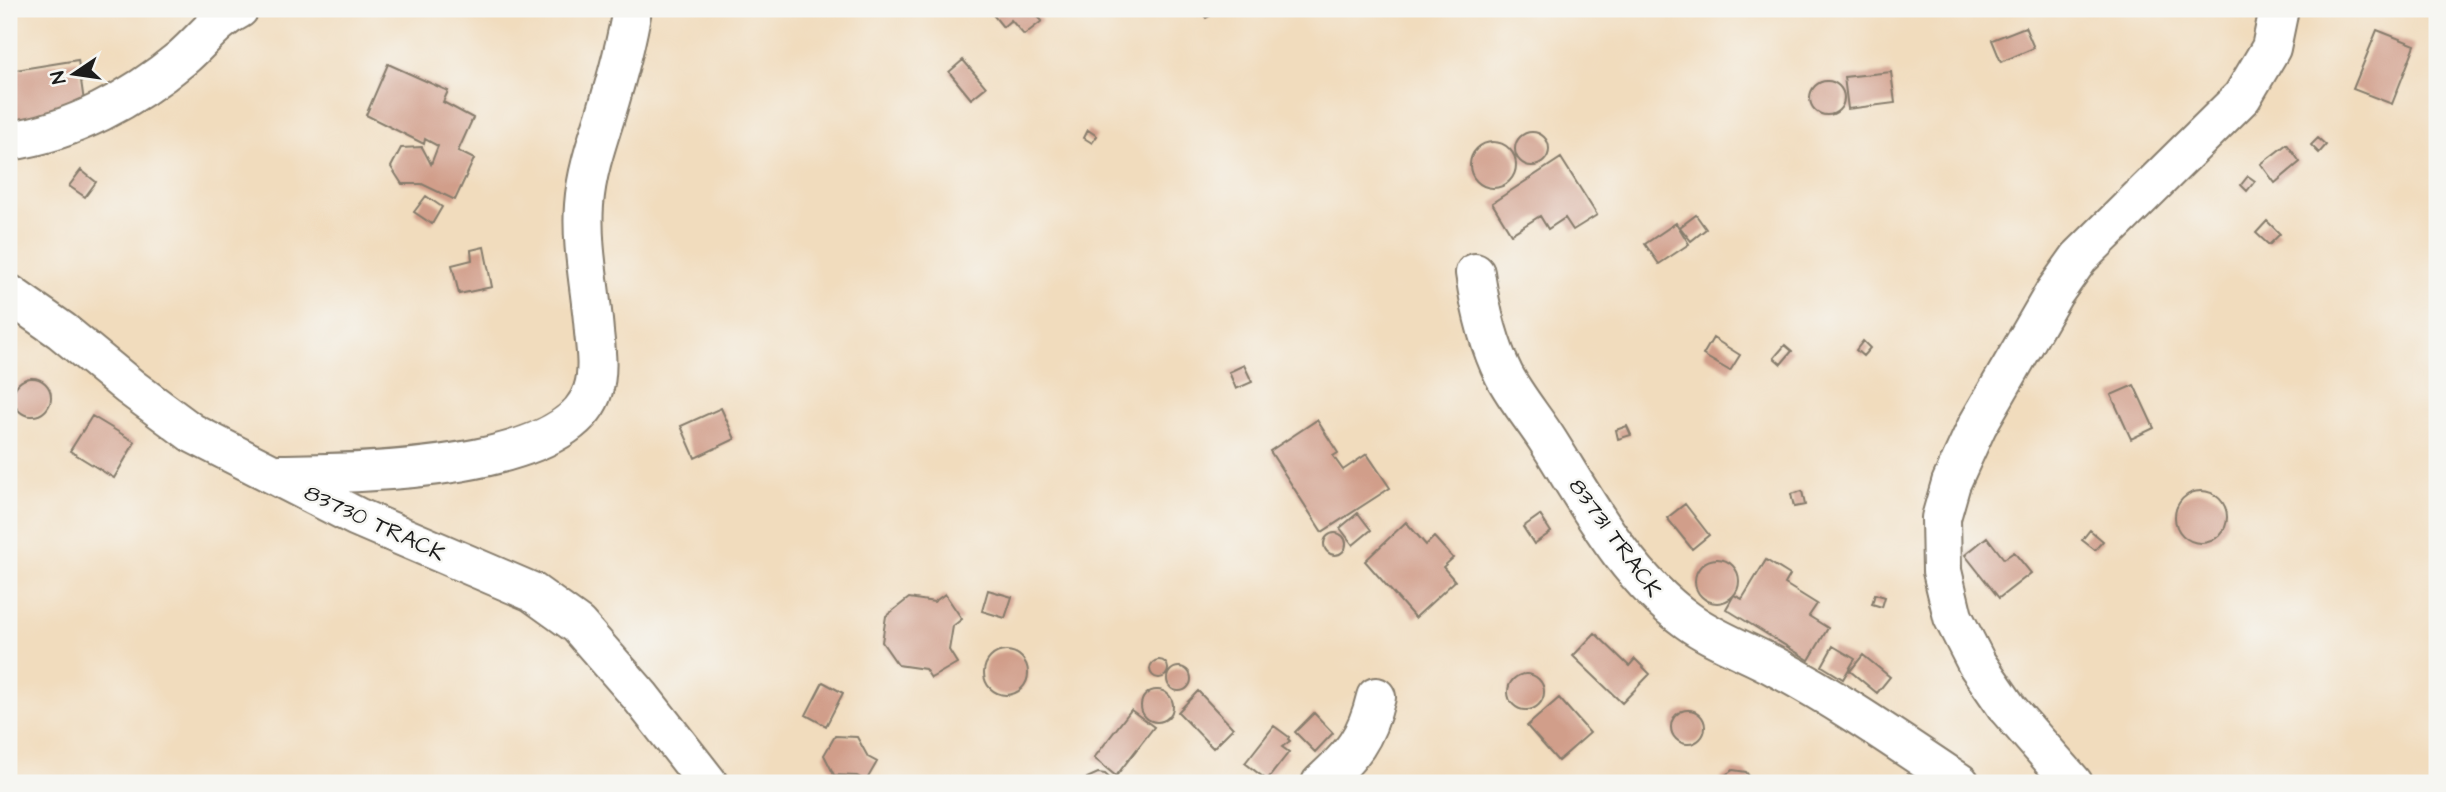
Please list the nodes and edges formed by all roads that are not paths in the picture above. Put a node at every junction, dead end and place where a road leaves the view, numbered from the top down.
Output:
1 (239, 9) edge
2 (632, 9) edge
3 (2279, 9) edge
4 (9, 141) edge
5 (1475, 273) dead end
6 (9, 294) edge
7 (273, 474) junction
8 (1376, 697) dead end
9 (708, 783) edge
10 (1321, 783) edge
11 (1960, 783) edge
12 (2073, 783) edge

1 - 4 street
2 - 7 street
3 - 12 street
5 - 11 street, 83731 TRACK
6 - 7 street, 83730 TRACK
7 - 9 street, 83730 TRACK
8 - 10 street

